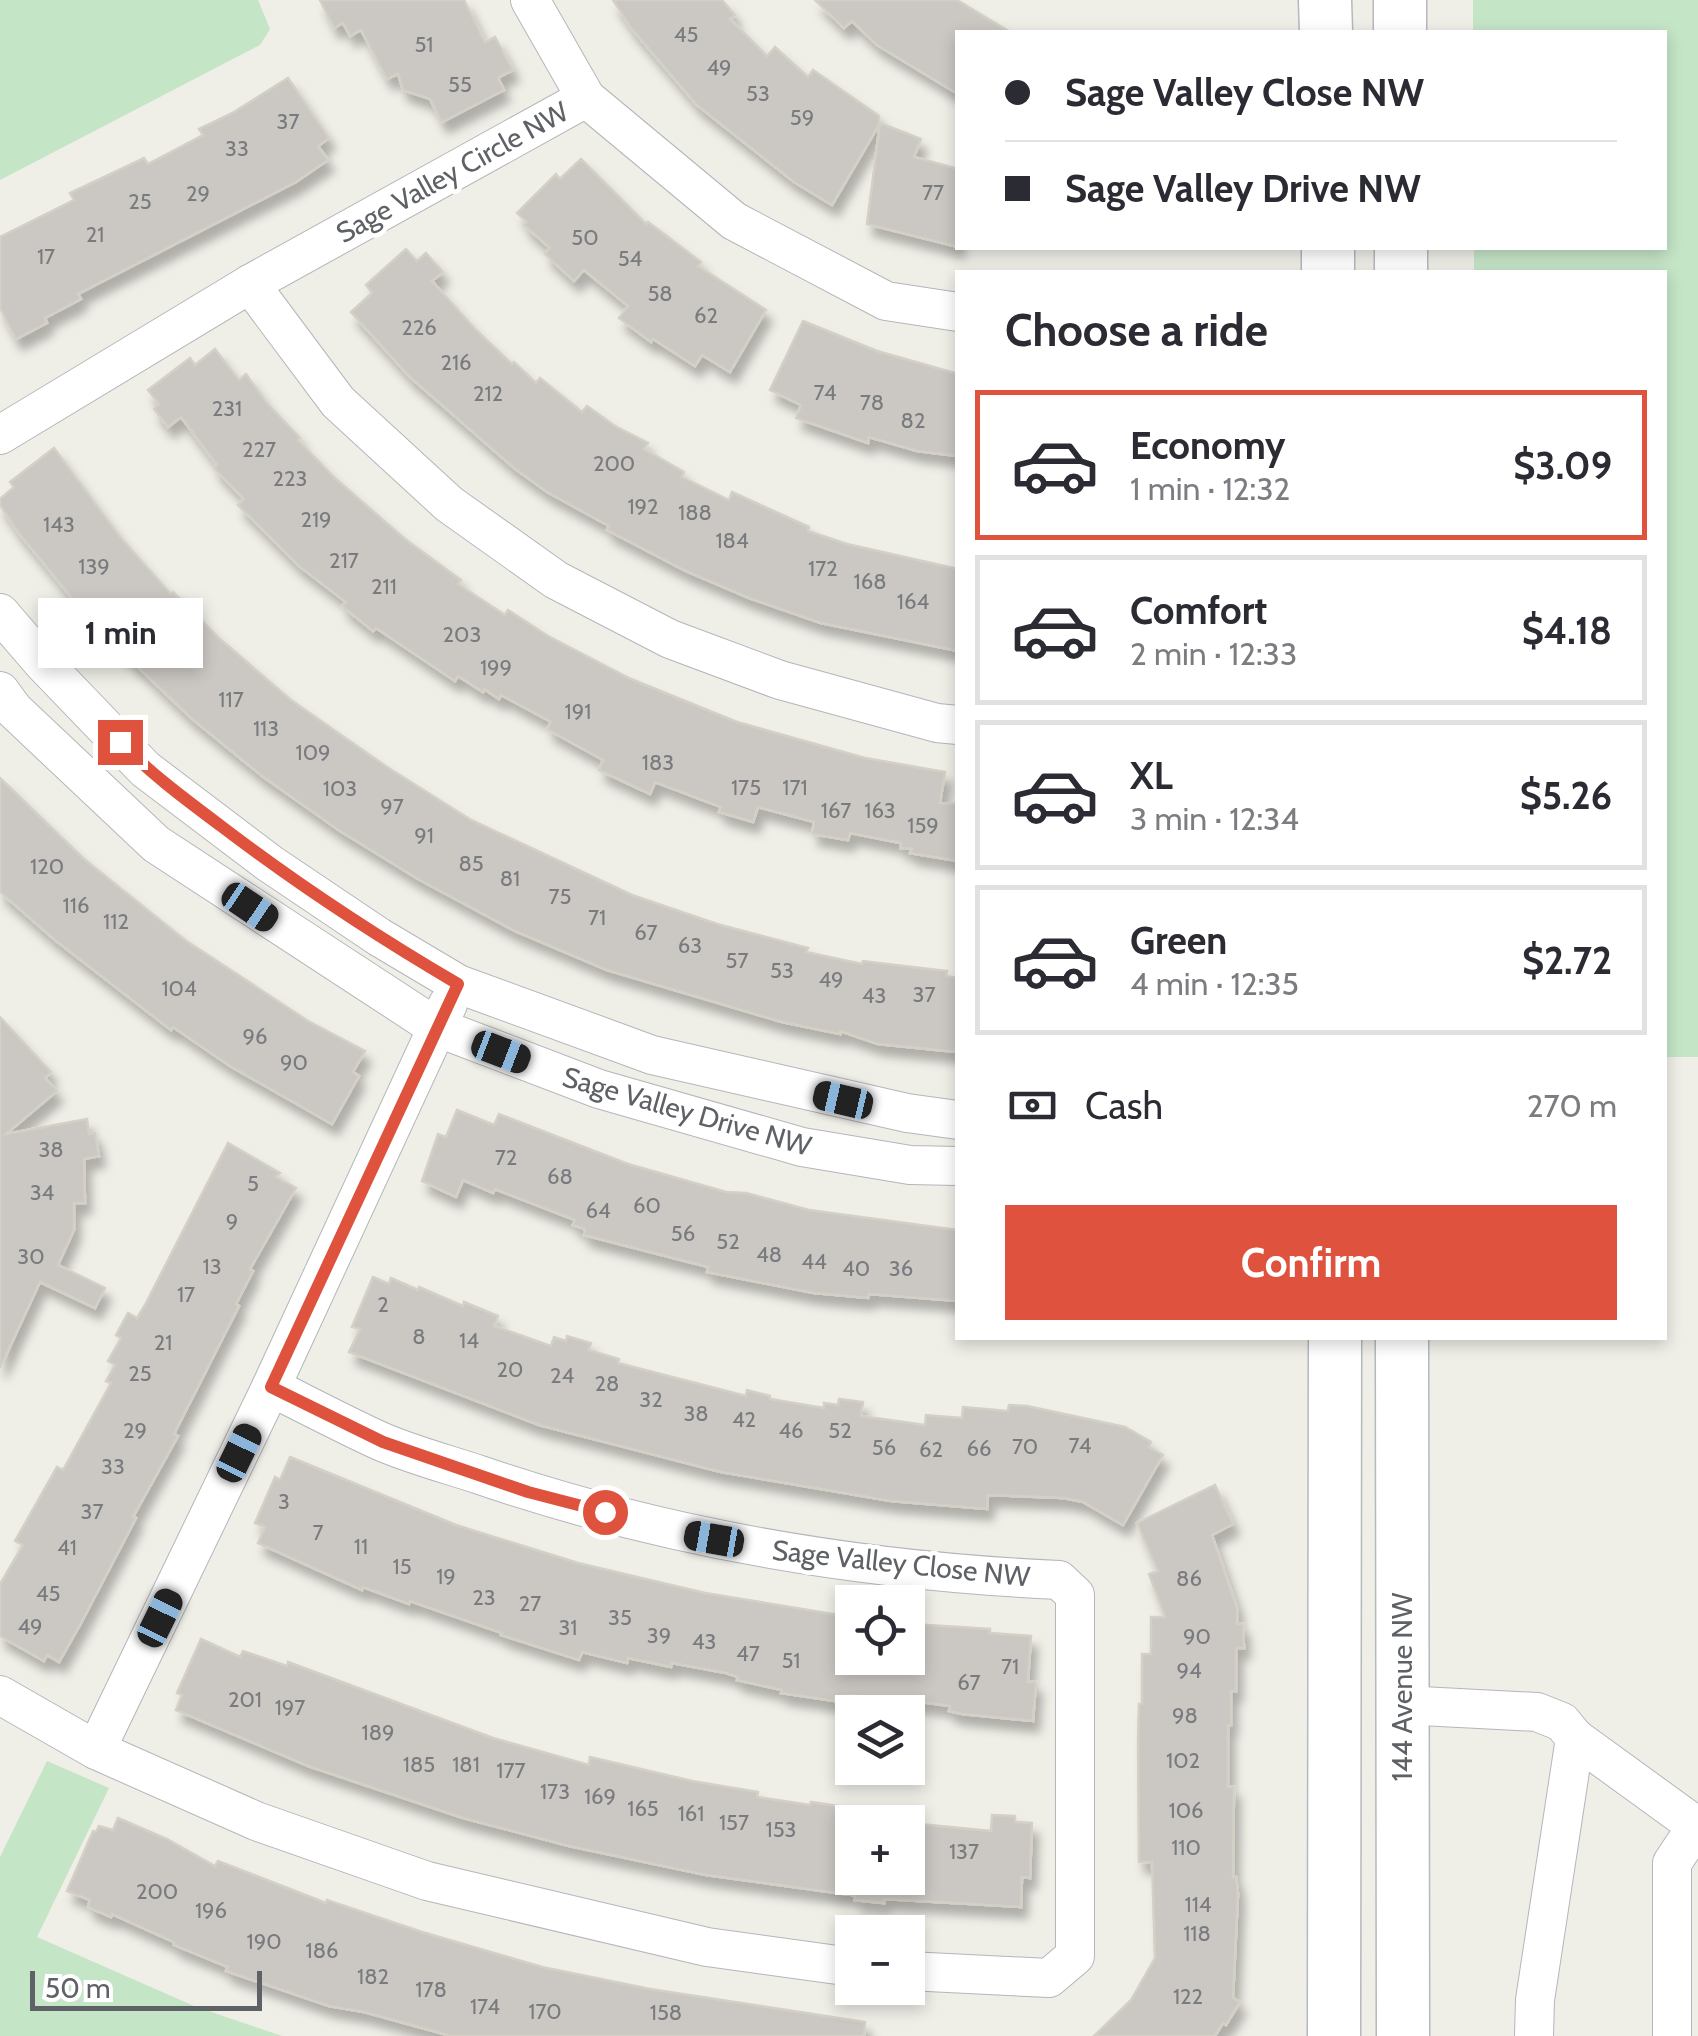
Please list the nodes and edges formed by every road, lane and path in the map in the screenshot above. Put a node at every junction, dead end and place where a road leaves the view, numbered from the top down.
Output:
1 (530, 0) edge
2 (1325, 0) edge
3 (1400, 0) edge
4 (1326, 30) edge
5 (1400, 30) edge
6 (586, 98) junction
7 (250, 284) junction
8 (955, 312) edge
9 (0, 435) edge
10 (0, 613) edge
11 (0, 692) edge
12 (955, 725) edge
13 (458, 984) junction
14 (436, 1026) junction
15 (955, 1120) edge
16 (955, 1166) edge
17 (1334, 1340) edge
18 (1402, 1340) edge
19 (271, 1387) junction
20 (0, 1695) edge
21 (1402, 1705) junction
22 (1575, 1738) junction
23 (96, 1750) junction
24 (1696, 1825) edge
25 (835, 1965) edge
26 (925, 1972) edge
27 (1334, 2036) edge
28 (1402, 2036) edge
29 (1534, 2036) edge
30 (1672, 2036) edge

1 - 6 street
2 - 4 main road
3 - 5 main road
6 - 7 street, Sage Valley Circle NW
6 - 8 street, Sage Valley Circle NW
7 - 9 street, Sage Valley Circle NW
7 - 12 street
10 - 13 street, Sage Valley Drive NW
11 - 14 street, Sage Valley Drive NW
13 - 14 street
13 - 15 street, Sage Valley Drive NW
14 - 16 street, Sage Valley Drive NW
14 - 19 street
17 - 27 main road
18 - 21 main road, 144 Avenue NW
19 - 23 street
19 - 26 street, Sage Valley Close NW
20 - 23 street
21 - 22 street
21 - 28 main road, 144 Avenue NW
22 - 24 street
22 - 29 street
23 - 25 street
24 - 30 street

